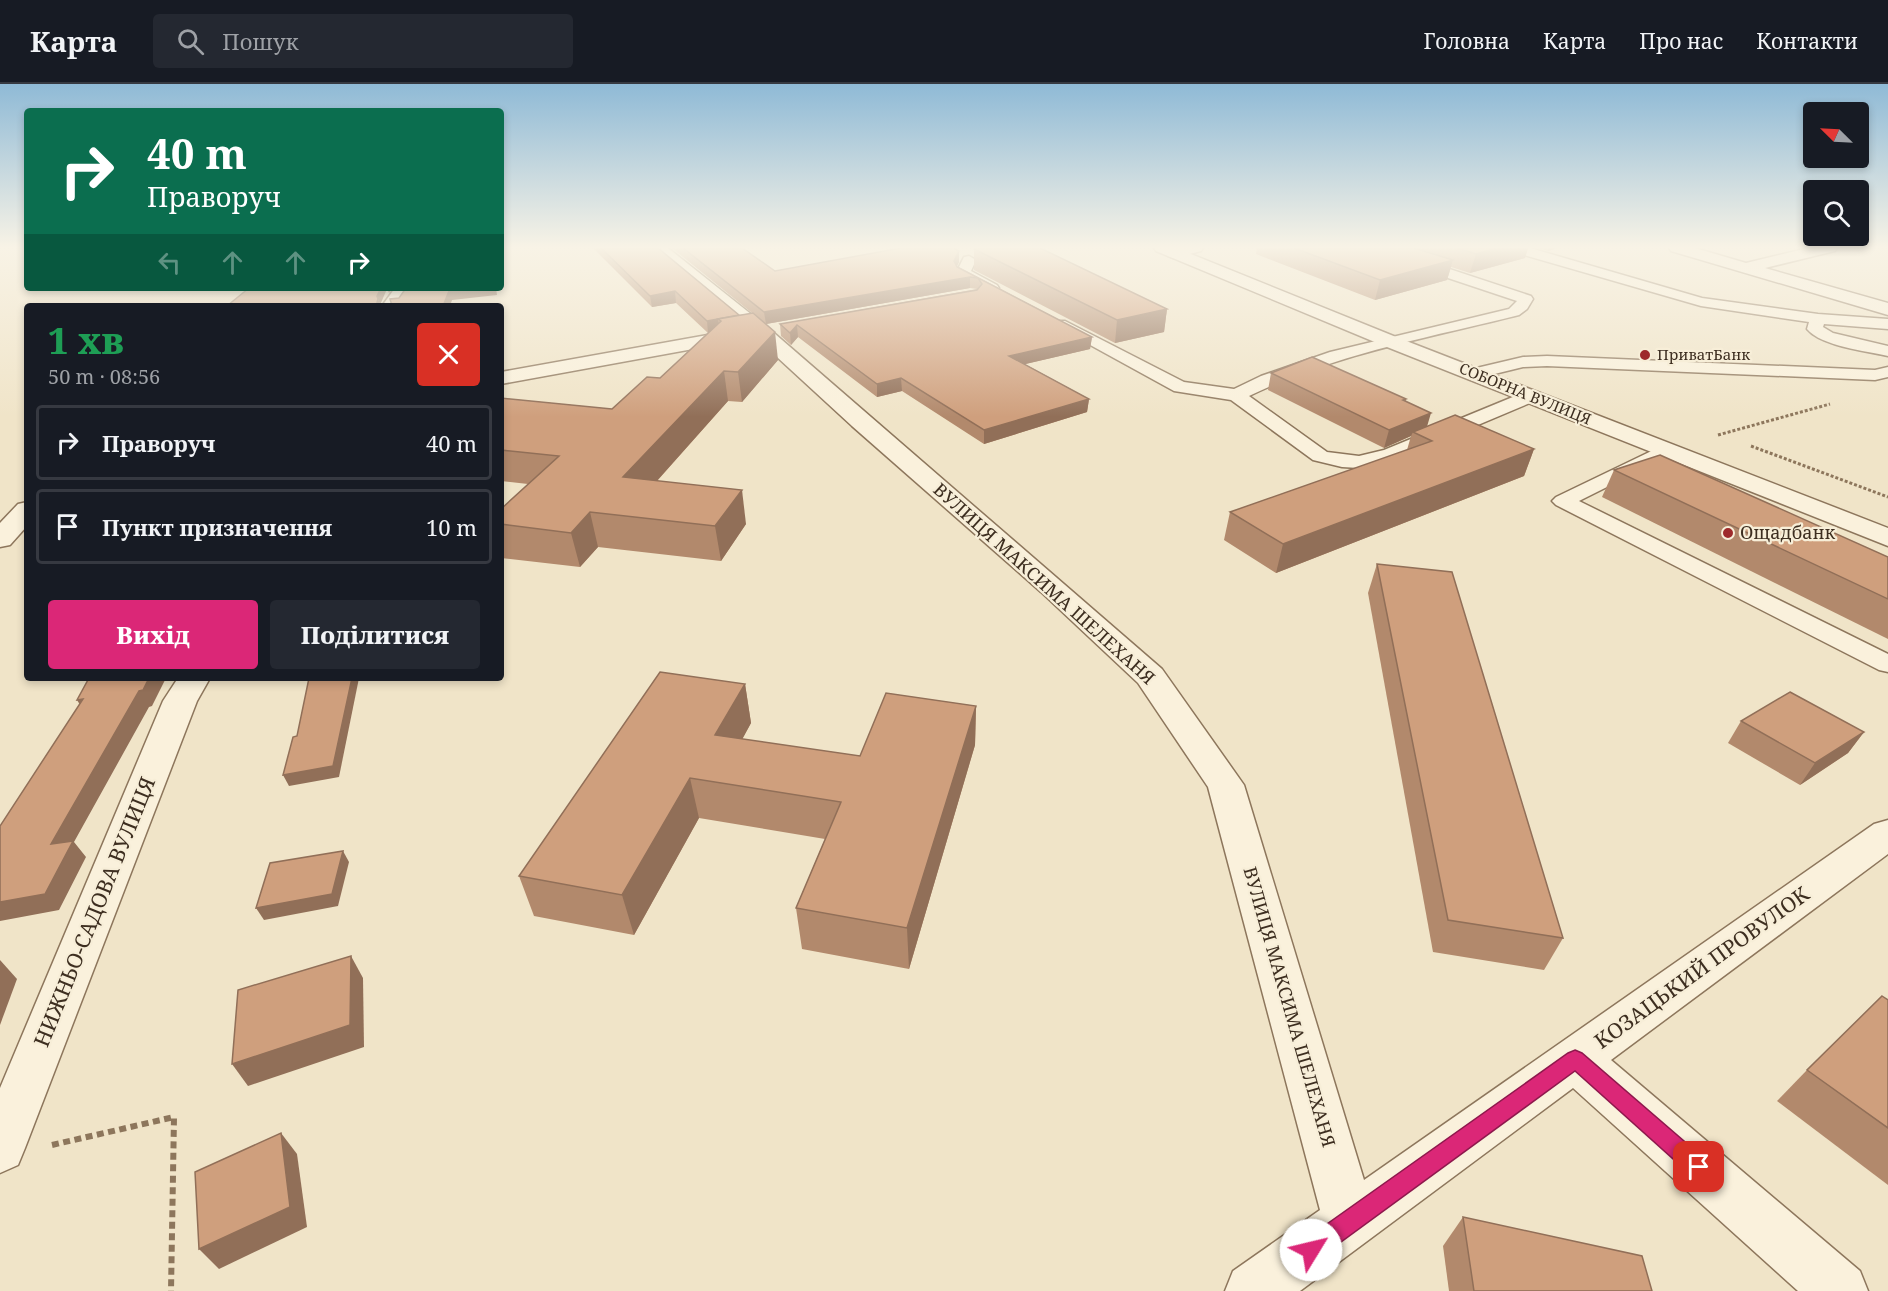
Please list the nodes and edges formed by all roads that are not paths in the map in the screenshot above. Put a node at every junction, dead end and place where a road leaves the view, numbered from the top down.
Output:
1 (737, 304) edge
2 (1304, 304) edge
3 (1523, 304) edge
4 (1717, 304) edge
5 (1872, 304) edge
6 (1888, 309) edge
7 (1046, 316) edge
8 (1818, 319) junction
9 (1888, 324) edge
10 (772, 329) junction
11 (1389, 341) junction
12 (1888, 351) edge
13 (1882, 373) edge
14 (1474, 374) junction
15 (504, 377) edge
16 (1236, 395) junction
17 (1531, 396) junction
18 (1666, 450) junction
19 (24, 513) edge
20 (1888, 538) edge
21 (0, 539) edge
22 (1888, 664) edge
23 (192, 681) edge
24 (1888, 834) edge
25 (1575, 1059) junction
26 (0, 1148) edge
27 (1350, 1222) junction
28 (1253, 1291) edge
29 (1840, 1291) edge

1 - 10 street, ВУЛИЦЯ МАКСИМА ШЕЛЕХАНЯ
2 - 11 street, СОБОРНА ВУЛИЦЯ
3 - 11 lane
4 - 8 lane
5 - 6 street
7 - 16 lane
8 - 9 lane
8 - 12 lane
10 - 15 street
10 - 27 street, ВУЛИЦЯ МАКСИМА ШЕЛЕХАНЯ
11 - 14 street, СОБОРНА ВУЛИЦЯ
11 - 16 lane
13 - 14 lane
14 - 17 street, СОБОРНА ВУЛИЦЯ
16 - 17 lane
17 - 18 street, СОБОРНА ВУЛИЦЯ
18 - 20 street, СОБОРНА ВУЛИЦЯ
18 - 22 lane
19 - 21 street
23 - 26 street, НИЖНЬО-САДОВА ВУЛИЦЯ
24 - 25 street, КОЗАЦЬКИЙ ПРОВУЛОК
25 - 27 street, КОЗАЦЬКИЙ ПРОВУЛОК
25 - 29 street
27 - 28 street, КОЗАЦЬКИЙ ПРОВУЛОК

